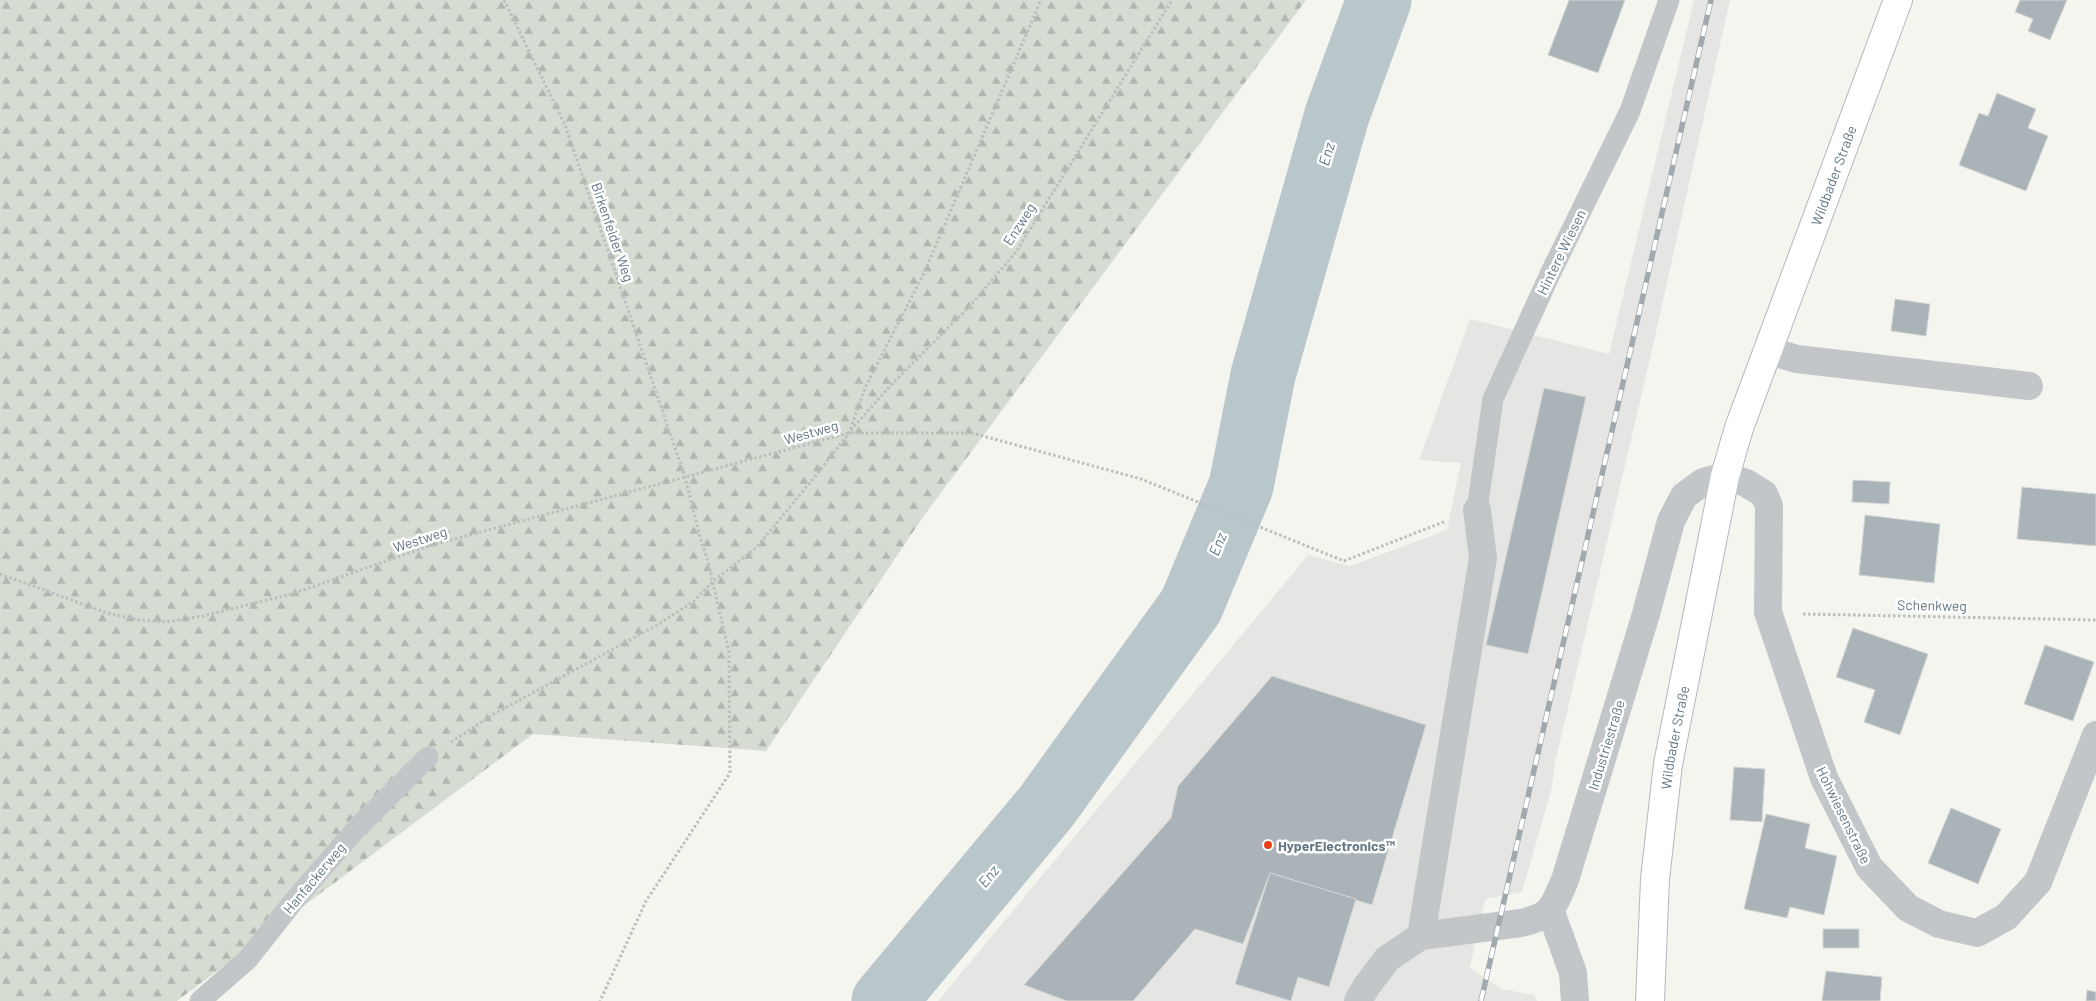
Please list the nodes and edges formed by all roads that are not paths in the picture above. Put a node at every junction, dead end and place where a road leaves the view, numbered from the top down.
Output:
1 (1670, 0) edge
2 (1898, 0) edge
3 (1769, 352) junction
4 (2029, 386) dead end
5 (1725, 476) junction
6 (1477, 510) joint
7 (2096, 735) edge
8 (428, 757) road end
9 (1551, 912) junction
10 (1422, 936) junction
11 (200, 1001) edge
12 (1358, 1001) edge
13 (1575, 1001) edge
14 (1650, 1001) edge

1 - 6 lane, Hintere Wiesen
2 - 3 main road, Wildbader Straße
3 - 4 street
3 - 5 main road, Wildbader Straße
5 - 7 street, Hohwiesenstraße
5 - 9 street, Industriestraße
5 - 14 main road, Wildbader Straße
6 - 10 street
8 - 11 lane, Hanfackerweg
9 - 10 street
9 - 13 street
10 - 12 street

